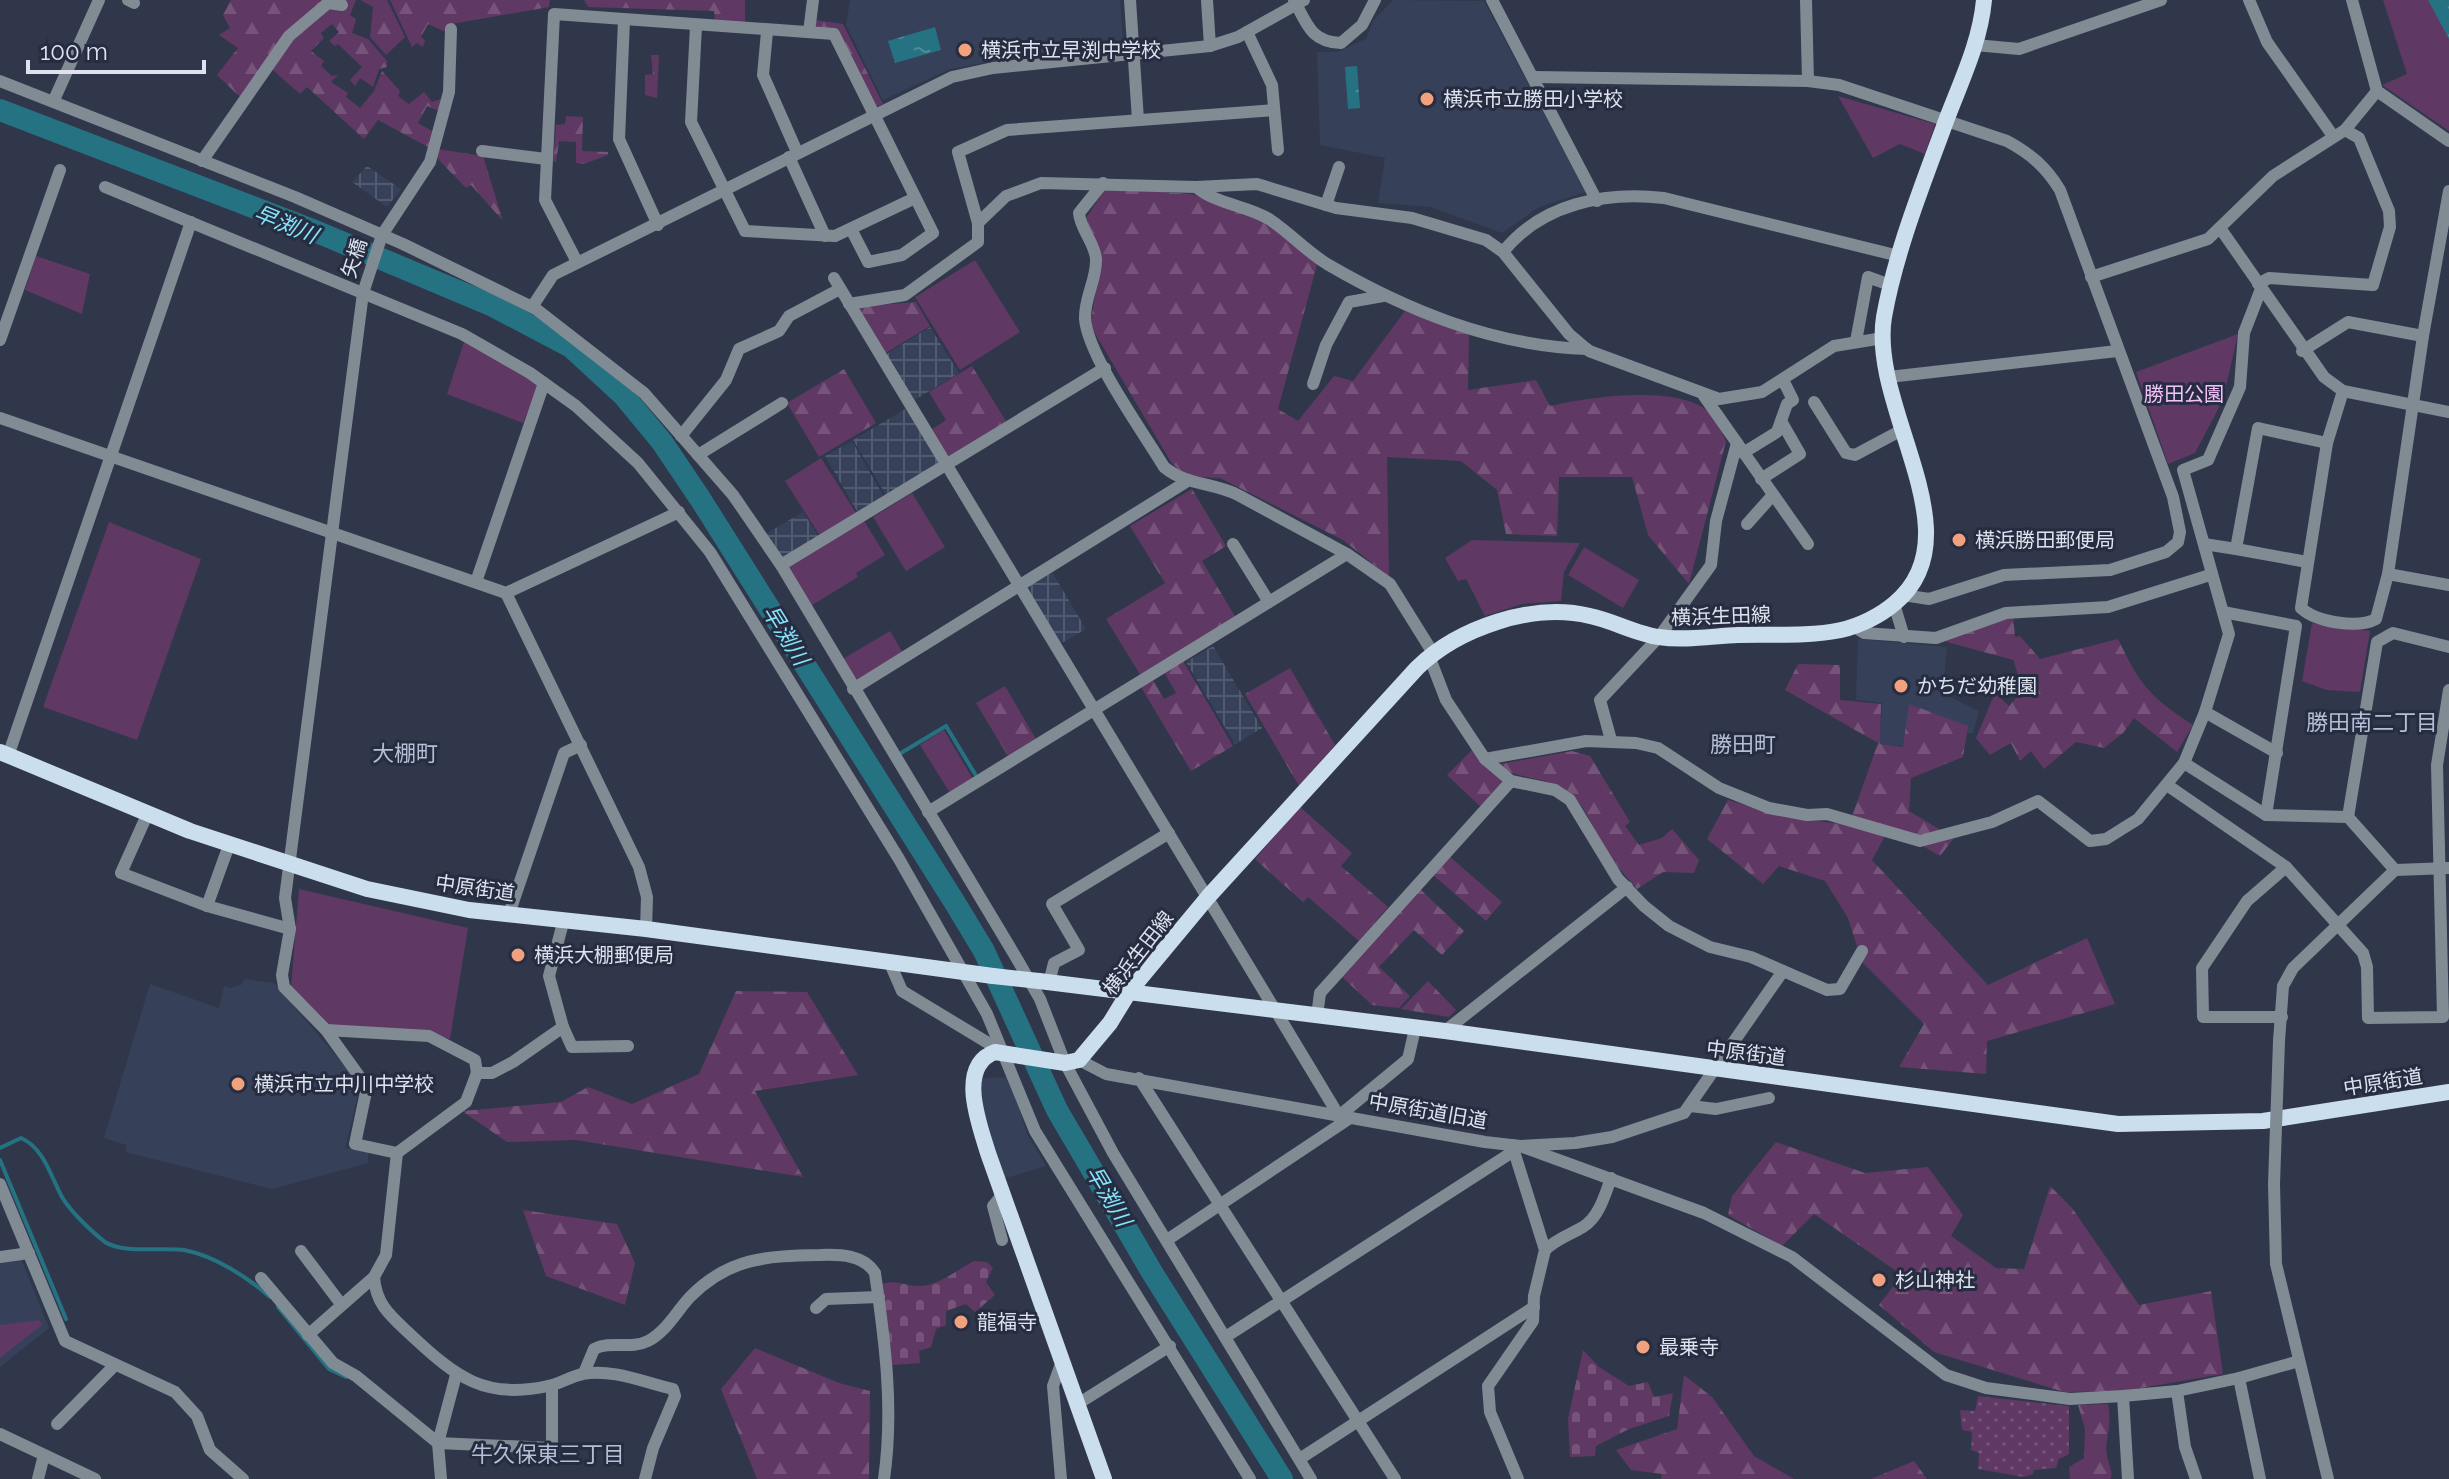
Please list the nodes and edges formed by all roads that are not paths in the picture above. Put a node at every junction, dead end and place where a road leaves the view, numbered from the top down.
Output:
1 (99, 0) edge
2 (813, 0) edge
3 (1130, 0) edge
4 (1207, 0) edge
5 (1375, 0) edge
6 (1806, 0) edge
7 (1984, 0) edge
8 (2161, 0) edge
9 (2249, 0) edge
10 (2352, 0) edge
11 (1298, 1) edge
12 (1494, 1) edge
13 (342, 5) dead end
14 (624, 20) junction
15 (696, 26) junction
16 (451, 29) dead end
17 (767, 32) junction
18 (809, 32) junction
19 (1247, 32) junction
20 (1975, 45) junction
21 (1210, 46) junction
22 (1134, 55) junction
23 (1534, 77) junction
24 (0, 81) edge
25 (1808, 81) junction
26 (2377, 91) junction
27 (54, 100) junction
28 (1274, 110) junction
29 (875, 114) junction
30 (1138, 120) junction
31 (1946, 121) junction
32 (2345, 130) junction
33 (2333, 136) junction
34 (2449, 141) edge
35 (1278, 150) dead end
36 (482, 151) dead end
37 (793, 154) junction
38 (546, 159) junction
39 (202, 161) junction
40 (1339, 167) dead end
41 (60, 170) dead end
42 (1280, 173) dead end
43 (1103, 183) junction
44 (105, 187) dead end
45 (1196, 187) junction
46 (723, 188) junction
47 (1281, 188) junction
48 (2449, 191) edge
49 (915, 198) junction
50 (1597, 201) junction
51 (1326, 205) junction
52 (191, 222) junction
53 (978, 223) junction
54 (658, 225) junction
55 (2220, 228) junction
56 (851, 229) junction
57 (382, 235) junction
58 (825, 236) junction
59 (1503, 252) junction
60 (1899, 256) junction
61 (577, 262) junction
62 (2091, 277) junction
63 (1890, 285) junction
64 (2259, 287) junction
65 (363, 293) junction
66 (1383, 296) junction
67 (849, 304) junction
68 (532, 307) junction
69 (2423, 336) junction
70 (1883, 338) junction
71 (0, 340) edge
72 (1856, 341) junction
73 (1587, 349) junction
74 (2117, 351) junction
75 (2302, 351) junction
76 (1105, 368) junction
77 (1889, 377) junction
78 (1783, 380) junction
79 (544, 383) junction
80 (1313, 384) dead end
81 (2343, 391) junction
82 (1704, 396) junction
83 (1814, 402) dead end
84 (782, 403) dead end
85 (2414, 406) junction
86 (2449, 412) edge
87 (0, 418) edge
88 (1781, 421) junction
89 (1900, 431) junction
90 (681, 436) junction
91 (2327, 443) junction
92 (1740, 448) junction
93 (109, 454) junction
94 (698, 455) junction
95 (947, 466) junction
96 (1761, 479) junction
97 (1186, 482) junction
98 (1772, 496) junction
99 (679, 512) junction
100 (1747, 524) dead end
101 (330, 533) junction
102 (1233, 544) dead end
103 (1808, 544) dead end
104 (2204, 544) junction
105 (2236, 549) junction
106 (1347, 554) junction
107 (2307, 562) junction
108 (781, 565) junction
109 (2388, 574) junction
110 (2210, 575) junction
111 (476, 582) junction
112 (2449, 585) edge
113 (1020, 588) junction
114 (506, 593) junction
115 (1899, 600) junction
116 (1269, 602) junction
117 (2223, 612) junction
118 (1853, 626) junction
119 (1659, 637) junction
120 (1904, 637) junction
121 (2449, 647) edge
122 (1431, 655) junction
123 (853, 689) junction
124 (2449, 690) edge
125 (1094, 709) junction
126 (2205, 712) junction
127 (1611, 740) junction
128 (581, 745) junction
129 (2277, 753) junction
130 (4, 754) edge
131 (1485, 759) junction
132 (2184, 763) junction
133 (1511, 781) junction
134 (2167, 785) junction
135 (928, 812) junction
136 (147, 815) junction
137 (2266, 815) junction
138 (2348, 817) junction
139 (1169, 833) junction
140 (229, 845) junction
141 (289, 865) junction
142 (2286, 867) junction
143 (2444, 868) edge
144 (2395, 870) junction
145 (1627, 887) junction
146 (1208, 897) junction
147 (207, 906) junction
148 (509, 914) junction
149 (564, 919) junction
150 (2340, 925) junction
151 (290, 929) junction
152 (646, 929) junction
153 (1862, 951) dead end
154 (889, 961) junction
155 (1783, 971) junction
156 (965, 972) junction
157 (1044, 982) junction
158 (1129, 992) junction
159 (1280, 1013) junction
160 (1317, 1016) junction
161 (2282, 1017) junction
162 (563, 1027) junction
163 (1415, 1029) junction
164 (326, 1030) junction
165 (1445, 1031) junction
166 (628, 1046) dead end
167 (1006, 1053) junction
168 (1067, 1061) junction
169 (1714, 1069) junction
170 (477, 1073) junction
171 (1139, 1078) junction
172 (2449, 1092) edge
173 (1769, 1098) dead end
174 (1690, 1106) junction
175 (1344, 1117) junction
176 (1515, 1147) junction
177 (397, 1153) junction
178 (1611, 1178) junction
179 (0, 1184) edge
180 (1002, 1195) junction
181 (1219, 1204) junction
182 (1002, 1240) dead end
183 (1167, 1240) junction
184 (1545, 1250) junction
185 (301, 1251) dead end
186 (29, 1253) junction
187 (0, 1257) edge
188 (374, 1277) junction
189 (261, 1278) dead end
190 (879, 1297) junction
191 (1281, 1301) junction
192 (341, 1304) junction
193 (1534, 1307) junction
194 (816, 1308) dead end
195 (308, 1335) junction
196 (1227, 1336) junction
197 (1170, 1346) junction
198 (2299, 1361) junction
199 (1061, 1364) junction
200 (114, 1366) junction
201 (584, 1373) junction
202 (456, 1375) junction
203 (2239, 1378) junction
204 (552, 1386) junction
205 (2177, 1391) junction
206 (2123, 1396) junction
207 (1076, 1405) junction
208 (1359, 1422) junction
209 (57, 1424) dead end
210 (0, 1434) edge
211 (438, 1443) junction
212 (44, 1455) junction
213 (1301, 1458) junction
214 (38, 1479) edge
215 (95, 1479) edge
216 (243, 1479) edge
217 (441, 1479) edge
218 (645, 1479) edge
219 (884, 1479) edge
220 (1061, 1479) edge
221 (1104, 1479) edge
222 (1250, 1479) edge
223 (1311, 1479) edge
224 (1395, 1479) edge
225 (1518, 1479) edge
226 (2128, 1479) edge
227 (2196, 1479) edge
228 (2260, 1479) edge
229 (2328, 1479) edge

1 - 27 street
2 - 18 street
3 - 22 street
4 - 21 street
5 - 11 street
6 - 25 street
7 - 20 main road
8 - 20 street
9 - 33 street
10 - 26 street
11 - 19 street
12 - 23 street
13 - 39 street
14 - 15 street
14 - 38 street
14 - 54 street
15 - 17 street
15 - 46 street
16 - 57 street, 矢橋
17 - 18 street
17 - 37 street
18 - 29 street
19 - 21 street
19 - 28 street
20 - 31 main road
21 - 22 street
22 - 29 street
22 - 30 street
23 - 25 street
23 - 50 street
24 - 27 street
25 - 31 street
26 - 32 street
26 - 34 street
27 - 39 street
28 - 30 street
28 - 35 street
29 - 37 street
29 - 49 street
30 - 53 street
31 - 60 main road
31 - 62 street
32 - 33 street
32 - 64 street
33 - 55 street
36 - 38 street
37 - 46 street
37 - 58 street
38 - 61 street
39 - 57 street
40 - 51 street
41 - 71 street
42 - 47 street
43 - 45 street
43 - 53 street
43 - 76 street
44 - 52 street
45 - 47 street
45 - 66 street
46 - 54 street
46 - 58 street
47 - 51 street
48 - 69 street
49 - 56 street
49 - 56 street
50 - 59 street
50 - 60 street
51 - 59 street
52 - 65 street
52 - 93 street
53 - 67 street
54 - 61 street
55 - 62 street
55 - 64 street
56 - 58 street
57 - 65 street, 矢橋
57 - 68 street
59 - 73 street
60 - 63 main road
61 - 68 street
62 - 74 street
63 - 70 main road
63 - 72 street
64 - 75 street
64 - 104 street
65 - 79 street
65 - 101 street, 矢橋
66 - 73 street
66 - 80 street
67 - 90 street
67 - 95 street
68 - 90 street
69 - 75 street
69 - 85 street
70 - 72 street
70 - 77 main road
72 - 78 street
73 - 82 street
74 - 77 street
74 - 115 street
75 - 81 street
76 - 95 street
76 - 97 street
77 - 89 main road
78 - 82 street
78 - 88 street
79 - 99 street
79 - 111 street
81 - 85 street
81 - 91 street
82 - 92 street
83 - 89 street
84 - 94 street
85 - 86 street
85 - 109 street
87 - 93 street
88 - 92 street
88 - 96 street
89 - 115 main road
90 - 94 street
91 - 105 street
91 - 107 street
92 - 96 street
92 - 119 street
93 - 101 street
93 - 130 street
94 - 108 street
95 - 108 street
95 - 113 street
96 - 98 street
97 - 106 street
97 - 113 street
98 - 100 street
98 - 103 street
99 - 114 street
99 - 156 street
101 - 111 street
101 - 141 street, 矢橋
102 - 116 street
104 - 105 street
104 - 110 street
105 - 107 street
106 - 116 street
106 - 122 street
107 - 109 street
108 - 123 street
109 - 112 street
110 - 117 street
110 - 120 street
111 - 114 street
113 - 123 street
113 - 125 street
114 - 128 street
115 - 118 main road, 横浜生田線
115 - 120 street
116 - 125 street
117 - 126 street
117 - 129 street
118 - 119 main road, 横浜生田線
118 - 120 street
119 - 122 main road, 横浜生田線
119 - 127 street
121 - 138 street
122 - 131 street
122 - 146 main road, 横浜生田線
123 - 135 street
124 - 143 street
125 - 135 street
125 - 139 street
126 - 129 street
126 - 132 street
127 - 131 street
127 - 134 street
128 - 148 street
128 - 152 street
129 - 137 street
130 - 136 main road, 中原街道
131 - 133 street
132 - 134 street
132 - 137 street
133 - 145 street
133 - 160 street
134 - 142 street
135 - 168 street
136 - 140 main road, 中原街道
136 - 147 street
137 - 138 street
138 - 144 street
139 - 146 street
139 - 157 street
140 - 141 main road, 中原街道
140 - 147 street
141 - 148 main road, 中原街道
141 - 151 street, 矢橋
142 - 150 street
142 - 161 street
143 - 144 street
143 - 150 street
144 - 150 street
145 - 155 street
145 - 165 street
146 - 158 main road, 横浜生田線
146 - 159 street
147 - 151 street
148 - 149 main road, 中原街道
149 - 152 main road, 中原街道
149 - 162 street
150 - 161 street
151 - 164 street, 矢橋
152 - 154 main road, 中原街道
153 - 155 street
154 - 156 main road, 中原街道
154 - 167 street
155 - 169 street
156 - 157 main road, 中原街道, bridge
156 - 167 street
157 - 158 main road, 中原街道
158 - 159 main road, 中原街道
158 - 168 main road, 横浜生田線
159 - 160 main road, 中原街道
159 - 175 street
160 - 163 main road, 中原街道
161 - 198 street, bridge
162 - 166 street
162 - 170 street
163 - 165 main road, 中原街道
163 - 175 street
164 - 170 street
164 - 177 street
165 - 169 main road, 中原街道
167 - 168 main road
167 - 180 main road
167 - 197 street
168 - 171 street, 中原街道旧道
168 - 183 street
169 - 172 main road, 中原街道
169 - 174 street
170 - 177 street
171 - 175 street, 中原街道旧道
171 - 181 street
173 - 174 street, 中原街道旧道
174 - 176 street, 中原街道旧道
175 - 176 street, 中原街道旧道
175 - 181 street
176 - 178 street
176 - 184 street
176 - 191 street
177 - 188 street
178 - 184 street
178 - 206 street
179 - 186 street
180 - 182 street
180 - 199 main road
181 - 183 street
181 - 191 street
183 - 196 street
184 - 193 street
185 - 192 street
186 - 187 street
186 - 200 street
188 - 192 street
188 - 202 street
189 - 195 street
190 - 194 street
190 - 201 street
190 - 219 street
191 - 196 street
191 - 208 street
192 - 195 street
193 - 208 street
193 - 225 street
195 - 211 street
196 - 213 street
197 - 207 street
197 - 222 street
198 - 203 street
198 - 229 street
199 - 207 main road
199 - 220 street
200 - 209 street
200 - 216 street
201 - 204 street
201 - 218 street
202 - 204 street
202 - 211 street
203 - 205 street
203 - 228 street
204 - 211 street
205 - 206 street
205 - 227 street
206 - 226 street
207 - 221 main road
208 - 213 street
208 - 224 street
210 - 212 street
211 - 217 street
212 - 214 street
212 - 215 street
213 - 223 street

